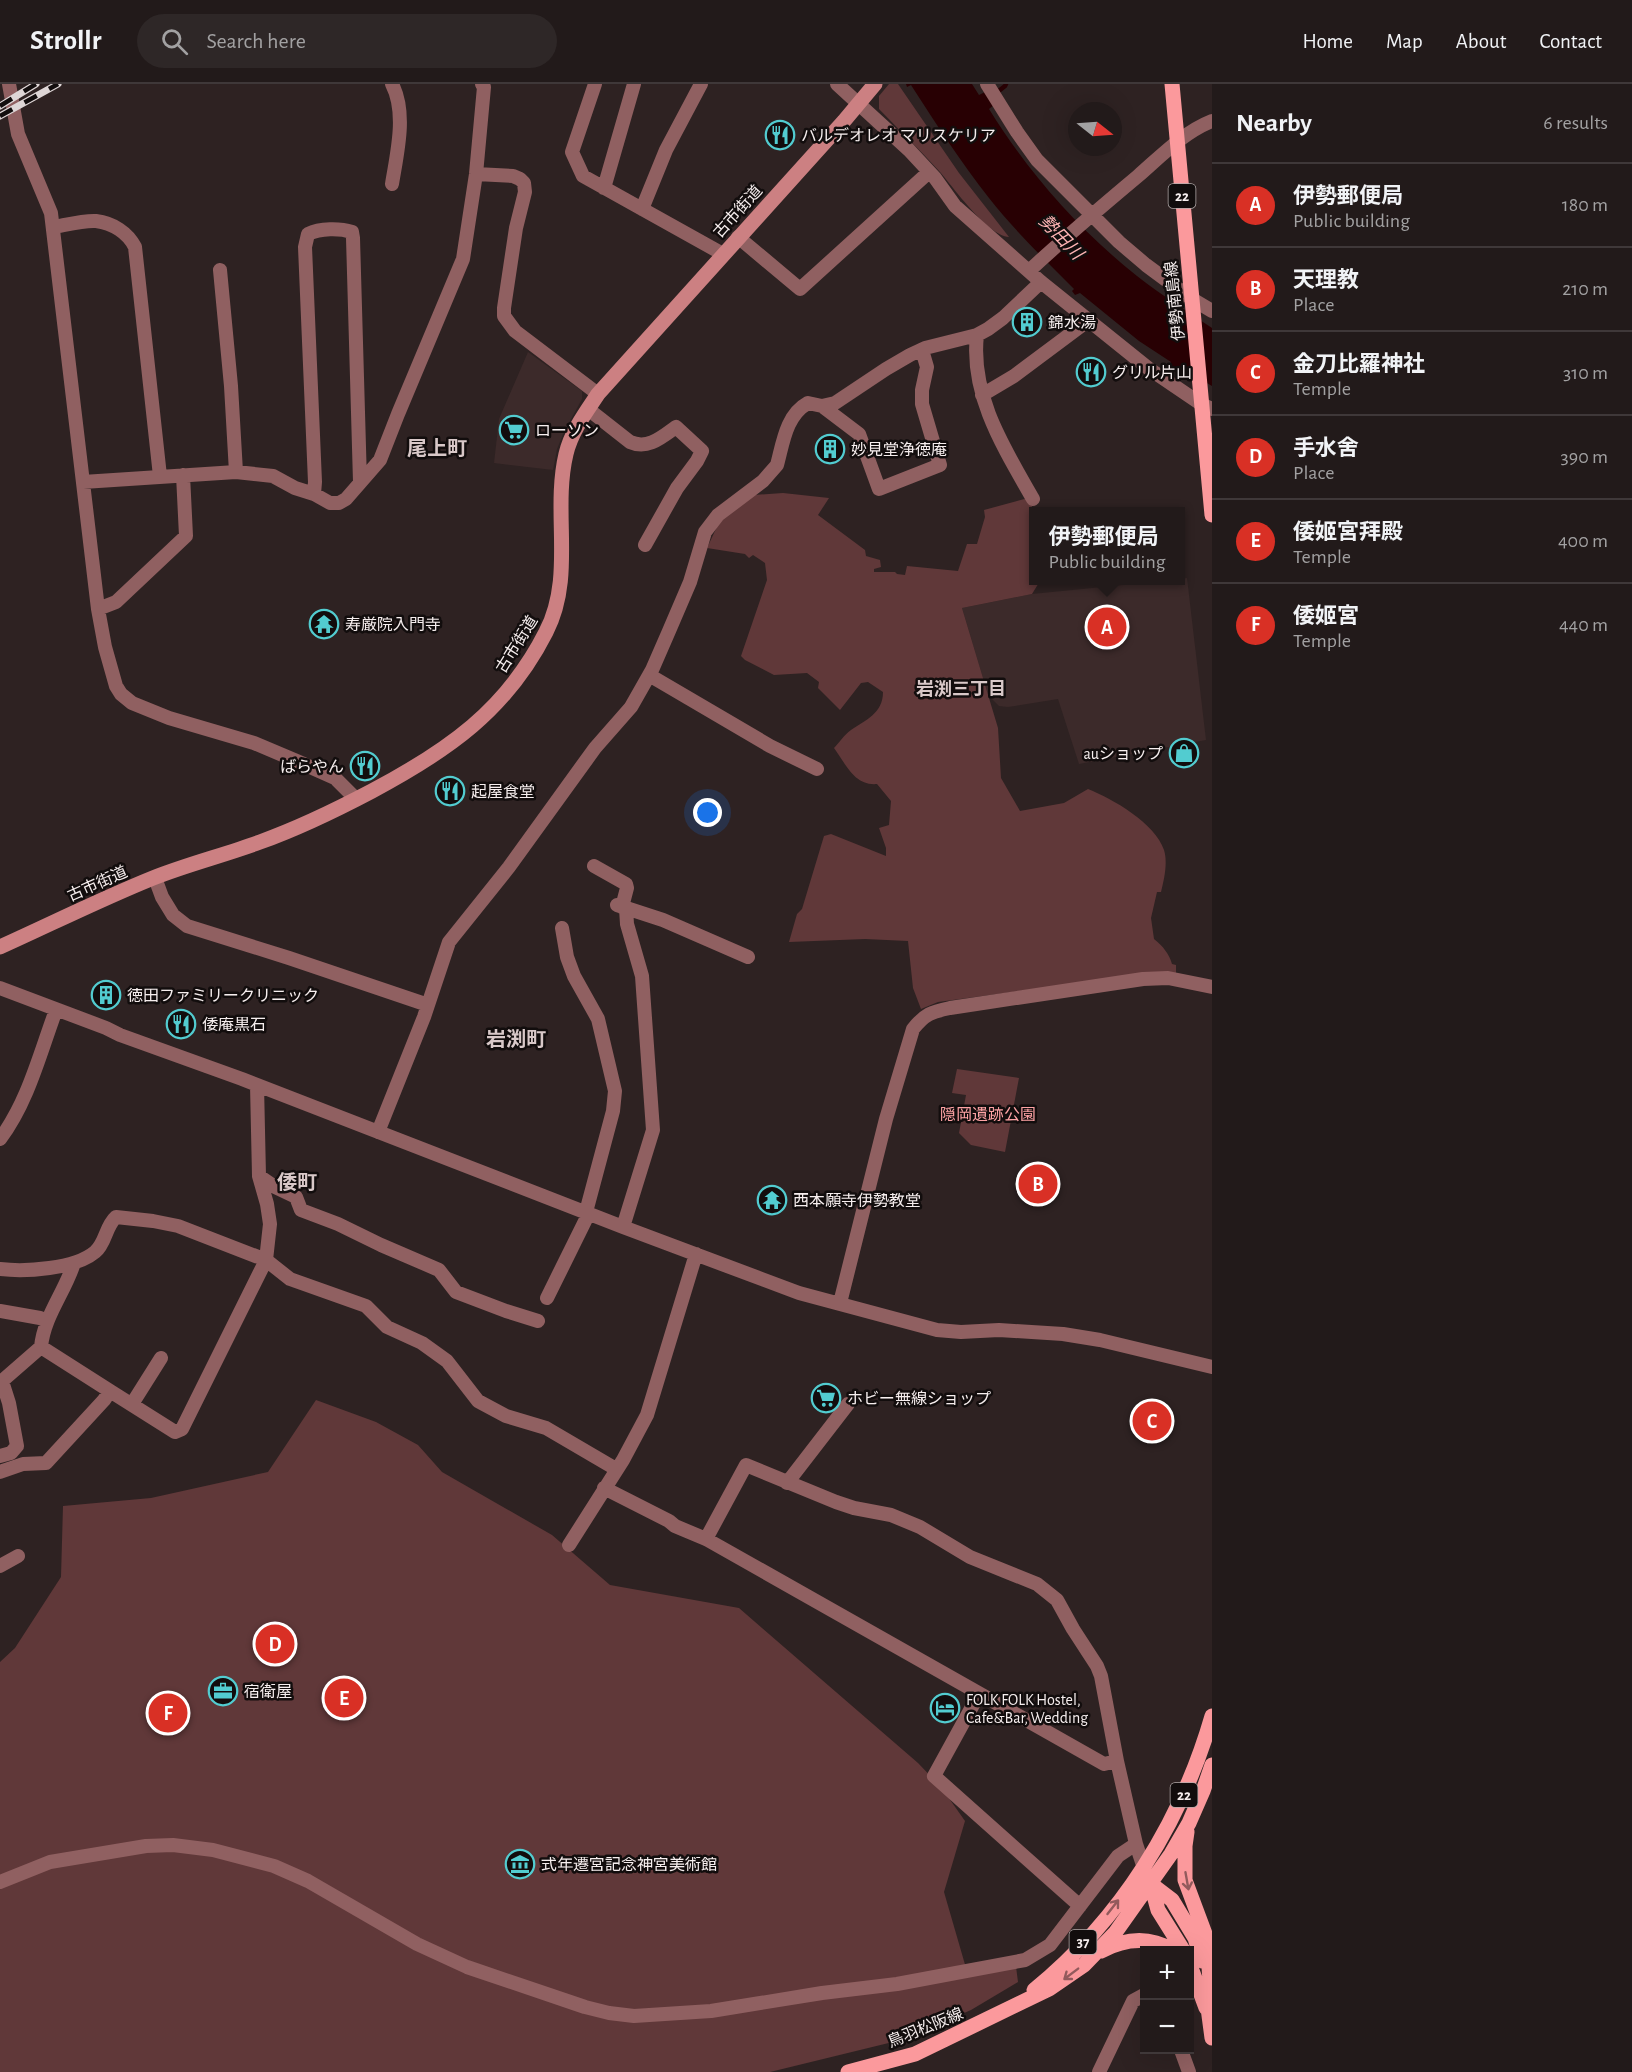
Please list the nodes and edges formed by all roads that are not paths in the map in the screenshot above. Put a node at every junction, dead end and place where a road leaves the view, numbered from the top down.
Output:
1 (9, 84) edge
2 (392, 84) edge
3 (595, 84) edge
4 (634, 84) edge
5 (701, 84) edge
6 (837, 84) edge
7 (875, 84) edge
8 (1172, 84) edge
9 (485, 85) edge
10 (987, 85) edge
11 (859, 103) junction
12 (1212, 121) edge
13 (1177, 143) junction
14 (929, 172) junction
15 (476, 174) junction
16 (392, 184) dead end
17 (604, 188) junction
18 (642, 209) junction
19 (1090, 216) junction
20 (53, 227) junction
21 (738, 237) junction
22 (723, 254) junction
23 (1032, 268) junction
24 (220, 270) dead end
25 (1041, 282) junction
26 (1193, 303) junction
27 (1212, 311) edge
28 (1089, 320) junction
29 (977, 335) junction
30 (922, 350) junction
31 (598, 394) junction
32 (982, 395) junction
33 (1204, 402) edge
34 (822, 406) junction
35 (588, 409) junction
36 (236, 471) junction
37 (183, 475) junction
38 (160, 476) junction
39 (83, 482) junction
40 (360, 482) junction
41 (314, 494) junction
42 (1033, 499) dead end
43 (1212, 515) edge
44 (645, 545) dead end
45 (98, 609) junction
46 (649, 675) junction
47 (817, 769) dead end
48 (356, 799) junction
49 (594, 866) dead end
50 (155, 878) junction
51 (622, 906) junction
52 (562, 928) dead end
53 (0, 947) edge
54 (748, 957) dead end
55 (1212, 987) edge
56 (0, 988) edge
57 (428, 1005) junction
58 (56, 1010) junction
59 (257, 1085) junction
60 (378, 1132) junction
61 (0, 1139) edge
62 (259, 1176) junction
63 (587, 1213) junction
64 (623, 1227) junction
65 (696, 1254) junction
66 (266, 1260) junction
67 (74, 1263) junction
68 (0, 1269) edge
69 (547, 1298) dead end
70 (840, 1303) junction
71 (0, 1311) edge
72 (538, 1320) dead end
73 (47, 1321) junction
74 (41, 1347) junction
75 (160, 1358) dead end
76 (1212, 1367) edge
77 (110, 1391) junction
78 (132, 1404) junction
79 (848, 1404) dead end
80 (0, 1456) edge
81 (616, 1469) junction
82 (0, 1472) edge
83 (787, 1483) junction
84 (604, 1488) junction
85 (706, 1539) junction
86 (569, 1545) dead end
87 (18, 1556) dead end
88 (0, 1566) edge
89 (979, 1694) junction
90 (1212, 1716) edge
91 (1117, 1761) junction
92 (1212, 1765) edge
93 (1189, 1823) junction
94 (1136, 1844) junction
95 (1144, 1868) junction
96 (0, 1882) edge
97 (1151, 1884) junction
98 (1080, 1906) junction
99 (1162, 1946) edge
100 (1180, 1946) edge
101 (1094, 1954) junction
102 (1194, 1977) edge
103 (1140, 1997) edge
104 (1013, 2007) junction
105 (1209, 2016) junction
106 (1212, 2038) edge
107 (1183, 2054) edge
108 (848, 2072) edge
109 (1099, 2072) edge
110 (1189, 2072) edge

1 - 20 street
2 - 16 street
3 - 17 street
4 - 17 street
5 - 18 street
6 - 11 street
7 - 11 street, 古市街道
8 - 13 main road, 伊勢南島線 / 22
9 - 15 street
10 - 19 street
11 - 14 street
11 - 21 street, 古市街道
12 - 13 street
13 - 19 street
13 - 26 main road, 伊勢南島線 / 22
14 - 21 street
14 - 23 street
15 - 31 street
15 - 40 street
17 - 18 street
18 - 22 street
19 - 23 street
19 - 26 street
20 - 38 street
20 - 39 street
21 - 22 street, 古市街道
22 - 31 street, 古市街道
23 - 25 street
24 - 36 street
25 - 28 street
25 - 29 street
26 - 27 street
26 - 33 main road, 伊勢南島線 / 22
28 - 32 street
28 - 33 street
29 - 30 street
29 - 32 street
30 - 34 street
30 - 34 street
31 - 35 street, 古市街道
32 - 42 street
33 - 43 main road, 伊勢南島線 / 22
34 - 46 street
35 - 44 street
35 - 48 street, 古市街道
36 - 37 street
36 - 41 street
37 - 38 street
37 - 45 street
38 - 39 street
39 - 45 street
40 - 41 street
40 - 41 street
45 - 48 street
46 - 47 street
46 - 57 street
48 - 50 street, 古市街道
49 - 51 street
50 - 53 street, 古市街道
50 - 57 street
51 - 54 street
51 - 64 street
52 - 63 street
55 - 70 street
56 - 58 street
57 - 60 street
58 - 59 street
58 - 61 street
59 - 60 street
59 - 62 street
60 - 63 street
62 - 66 street
62 - 72 street
63 - 64 street
63 - 69 street
64 - 65 street
65 - 70 street
65 - 81 street
66 - 67 street
66 - 78 street
66 - 81 street
67 - 68 street
67 - 73 street
70 - 76 street
71 - 73 street
73 - 74 street
74 - 77 street
74 - 80 street
75 - 78 street
77 - 78 street
77 - 82 street
79 - 83 street
81 - 84 street
83 - 85 street
83 - 91 street
84 - 85 street
84 - 86 street
85 - 89 street
87 - 88 street
89 - 91 street
89 - 98 street
90 - 95 main road, 22
91 - 94 street
92 - 93 main road, 22
93 - 97 main road, 22
93 -> 105 main road
94 - 95 street
94 - 98 street
95 - 97 main road
104 -> 95 main road, 鳥羽松阪線 / 37
96 - 98 street
97 - 100 main road
97 - 101 main road, 鳥羽松阪線 / 37
97 - 105 main road
99 - 101 main road
101 -> 104 main road, 鳥羽松阪線 / 37
102 - 105 main road
103 - 109 street
104 - 108 main road, 鳥羽松阪線 / 37
105 - 106 main road
107 - 110 street

